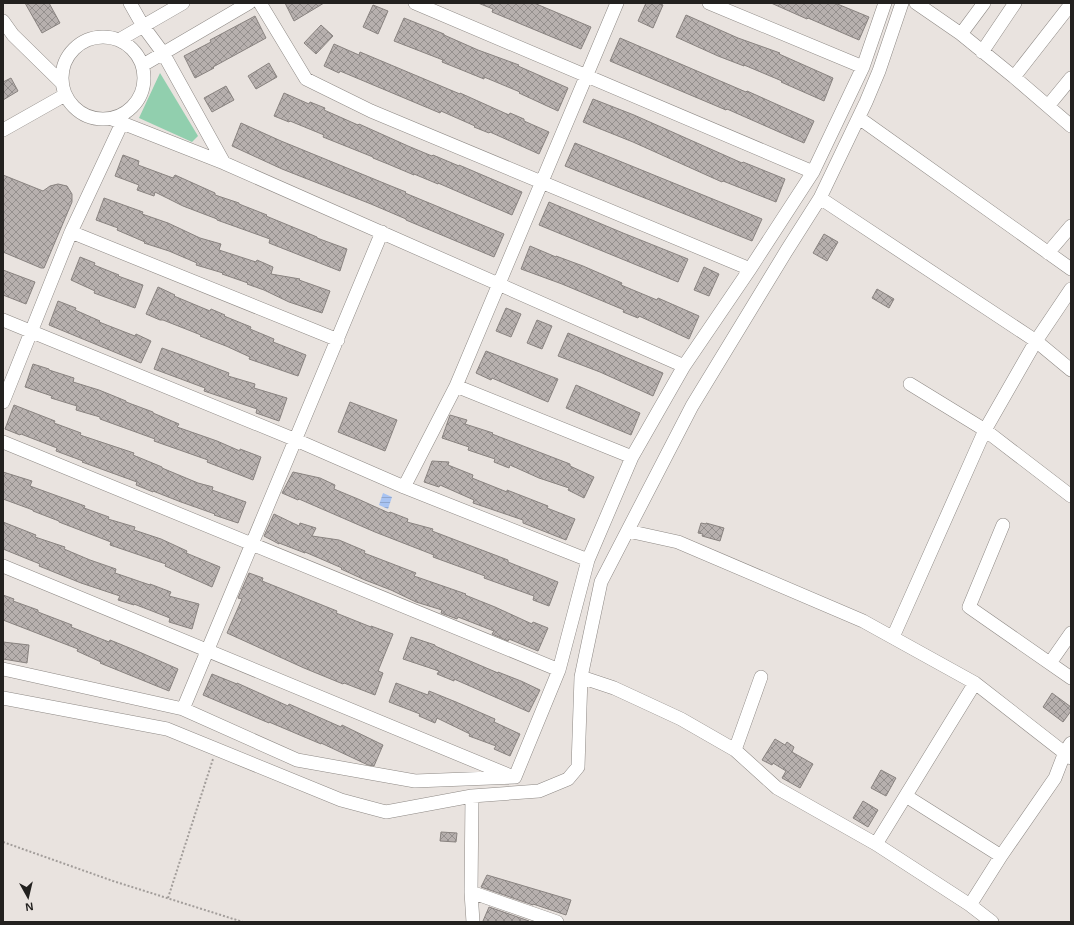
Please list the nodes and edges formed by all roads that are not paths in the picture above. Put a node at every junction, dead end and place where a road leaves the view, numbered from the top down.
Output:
1 (130, 3) edge
2 (184, 3) edge
3 (249, 3) edge
4 (260, 3) edge
5 (416, 3) edge
6 (617, 3) edge
7 (709, 3) edge
8 (885, 3) edge
9 (902, 3) edge
10 (916, 3) edge
11 (984, 3) edge
12 (1015, 3) edge
13 (1071, 4) edge
14 (3, 21) edge
15 (143, 26) junction
16 (961, 34) junction
17 (119, 40) junction
18 (982, 52) junction
19 (163, 53) junction
20 (143, 65) junction
21 (863, 67) junction
22 (586, 76) junction
23 (1014, 77) junction
24 (1071, 78) edge
25 (61, 82) junction
26 (65, 95) junction
27 (1048, 106) junction
28 (859, 118) junction
29 (117, 121) junction
30 (1071, 126) edge
31 (3, 130) edge
32 (224, 163) junction
33 (813, 172) junction
34 (541, 182) junction
35 (820, 198) junction
36 (1071, 226) edge
37 (71, 232) junction
38 (382, 232) junction
39 (1048, 253) junction
40 (1071, 269) edge
41 (750, 270) junction
42 (499, 284) junction
43 (1071, 289) edge
44 (3, 320) edge
45 (31, 331) junction
46 (338, 340) junction
47 (1036, 342) junction
48 (684, 366) junction
49 (1071, 370) edge
50 (910, 384) dead end
51 (456, 386) junction
52 (3, 402) edge
53 (985, 430) junction
54 (296, 440) junction
55 (3, 442) edge
56 (632, 457) junction
57 (404, 487) junction
58 (1071, 496) edge
59 (1003, 525) dead end
60 (628, 531) junction
61 (252, 545) junction
62 (588, 560) junction
63 (3, 566) edge
64 (1071, 633) edge
65 (893, 638) junction
66 (208, 650) junction
67 (1050, 663) junction
68 (3, 669) edge
69 (559, 670) junction
70 (581, 677) junction
71 (761, 677) dead end
72 (1071, 678) edge
73 (975, 683) junction
74 (3, 698) edge
75 (184, 709) junction
76 (735, 750) junction
77 (1069, 751) edge
78 (515, 777) junction
79 (472, 796) junction
80 (906, 796) junction
81 (876, 844) junction
82 (1001, 856) junction
83 (471, 892) junction
84 (970, 905) junction
85 (473, 922) edge
86 (557, 922) edge
87 (992, 922) edge

1 - 15 street
2 - 15 street
3 - 19 street
4 - 34 street
5 - 22 street
6 - 22 street
7 - 21 street
8 - 21 street
9 - 28 street
10 - 16 street
11 - 16 street
12 - 18 street
13 - 23 street
14 - 25 street
15 - 17 street
15 - 19 street
16 - 18 street
17 - 20 street
17 - 25 street
18 - 23 street
19 - 20 street
19 - 32 street
20 - 29 street
21 - 33 street
22 - 33 street
22 - 34 street
23 - 27 street
24 - 27 street
25 - 26 street
26 - 29 street
26 - 31 street
27 - 30 street
28 - 35 street
28 - 39 street
29 - 32 street
29 - 37 street
32 - 38 street
33 - 41 street
34 - 41 street
34 - 42 street
35 - 47 street
35 - 60 street
36 - 39 street
37 - 45 street
37 - 46 street
38 - 42 street
38 - 46 street
39 - 40 street
41 - 48 street
42 - 48 street
42 - 51 street
43 - 47 street
44 - 45 street
45 - 52 street
45 - 54 street
46 - 54 street
47 - 49 street
47 - 53 street
48 - 56 street
50 - 53 street
51 - 56 street
51 - 57 street
53 - 58 street
53 - 65 street
54 - 57 street
54 - 61 street
55 - 61 street
56 - 62 street
57 - 62 street
59 - 67 street
60 - 65 street
60 - 70 street
61 - 66 street
61 - 69 street
62 - 69 street
63 - 66 street
64 - 67 street
65 - 73 street
66 - 75 street
66 - 78 street
67 - 72 street
68 - 75 street
69 - 78 street
70 - 76 street
70 - 79 street
71 - 76 street
73 - 77 street
73 - 80 street
74 - 79 street
75 - 78 street
76 - 81 street
77 - 82 street
79 - 83 street
80 - 81 street
80 - 82 street
81 - 84 street
82 - 84 street
83 - 85 street
83 - 86 street
84 - 87 street

